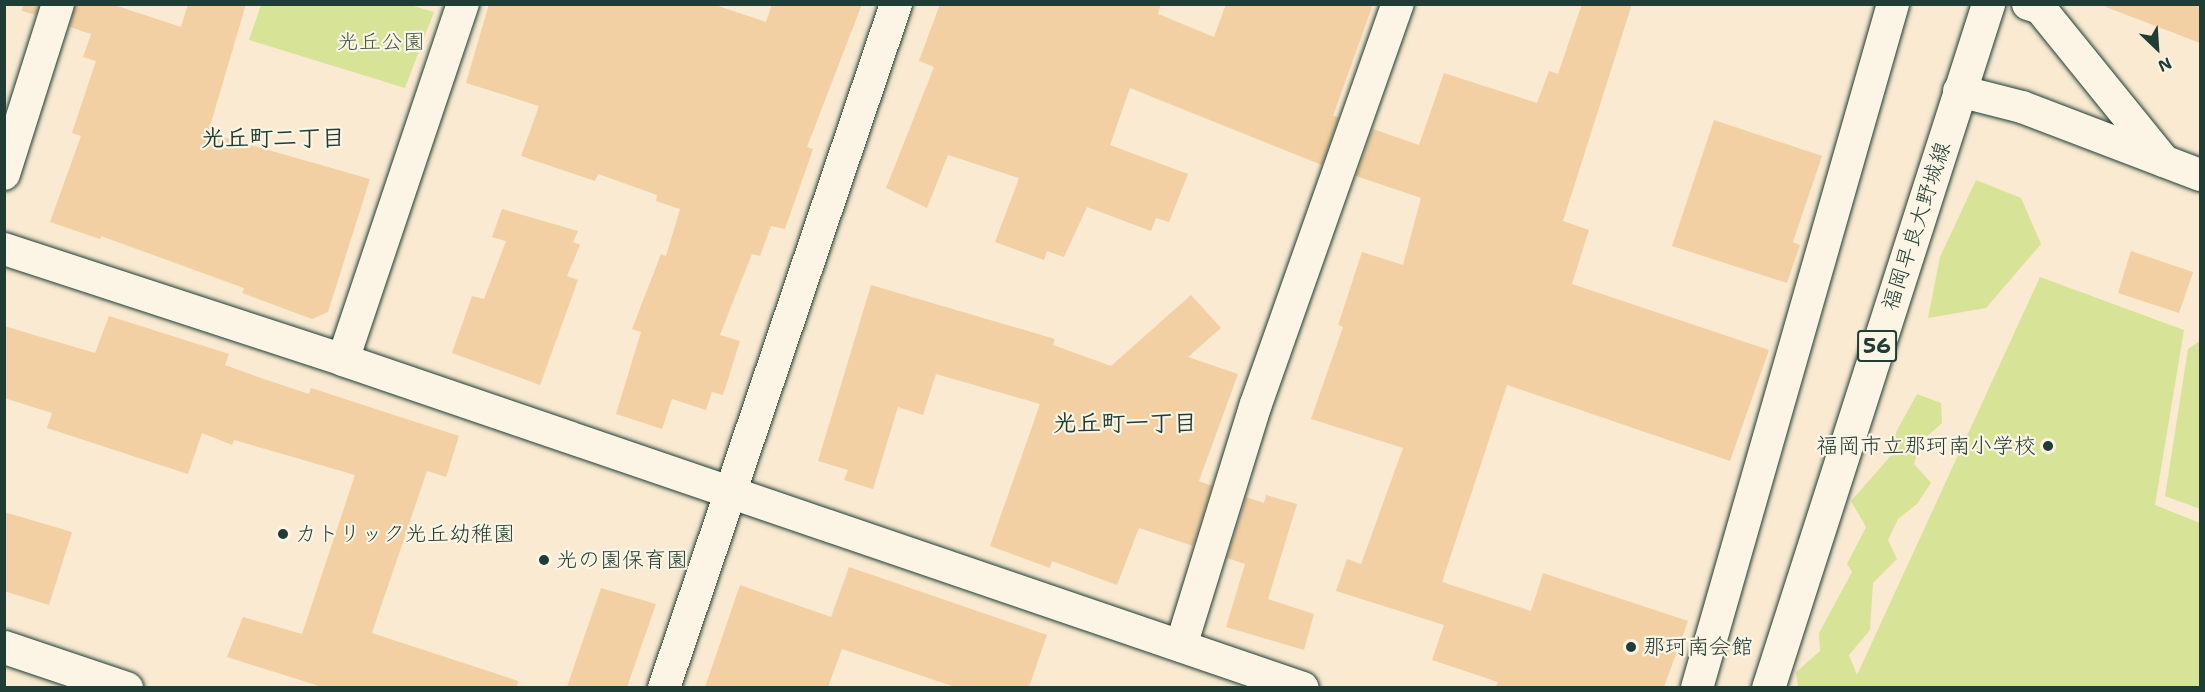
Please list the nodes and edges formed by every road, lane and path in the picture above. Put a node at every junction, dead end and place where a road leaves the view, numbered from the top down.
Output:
1 (58, 4) edge
2 (463, 4) edge
3 (896, 4) edge
4 (1398, 4) edge
5 (1893, 4) edge
6 (1988, 4) edge
7 (2028, 4) edge
8 (1959, 91) junction
9 (2165, 162) junction
10 (4, 174) edge
11 (2200, 175) edge
12 (4, 249) edge
13 (343, 360) junction
14 (730, 493) junction
15 (1181, 646) junction
16 (4, 647) edge
17 (126, 687) edge
18 (664, 687) edge
19 (1303, 687) edge
20 (1697, 687) edge
21 (1768, 687) edge

1 - 10 street
2 - 13 street
3 - 14 street
4 - 15 street
5 - 20 street
6 - 8 main road, 福岡早良大野城線 / 56
7 - 9 street
8 - 9 street
8 - 21 main road, 福岡早良大野城線 / 56
9 - 11 street
12 - 13 street
13 - 14 street
14 - 15 street
14 - 18 street
15 - 19 street
16 - 17 main road

